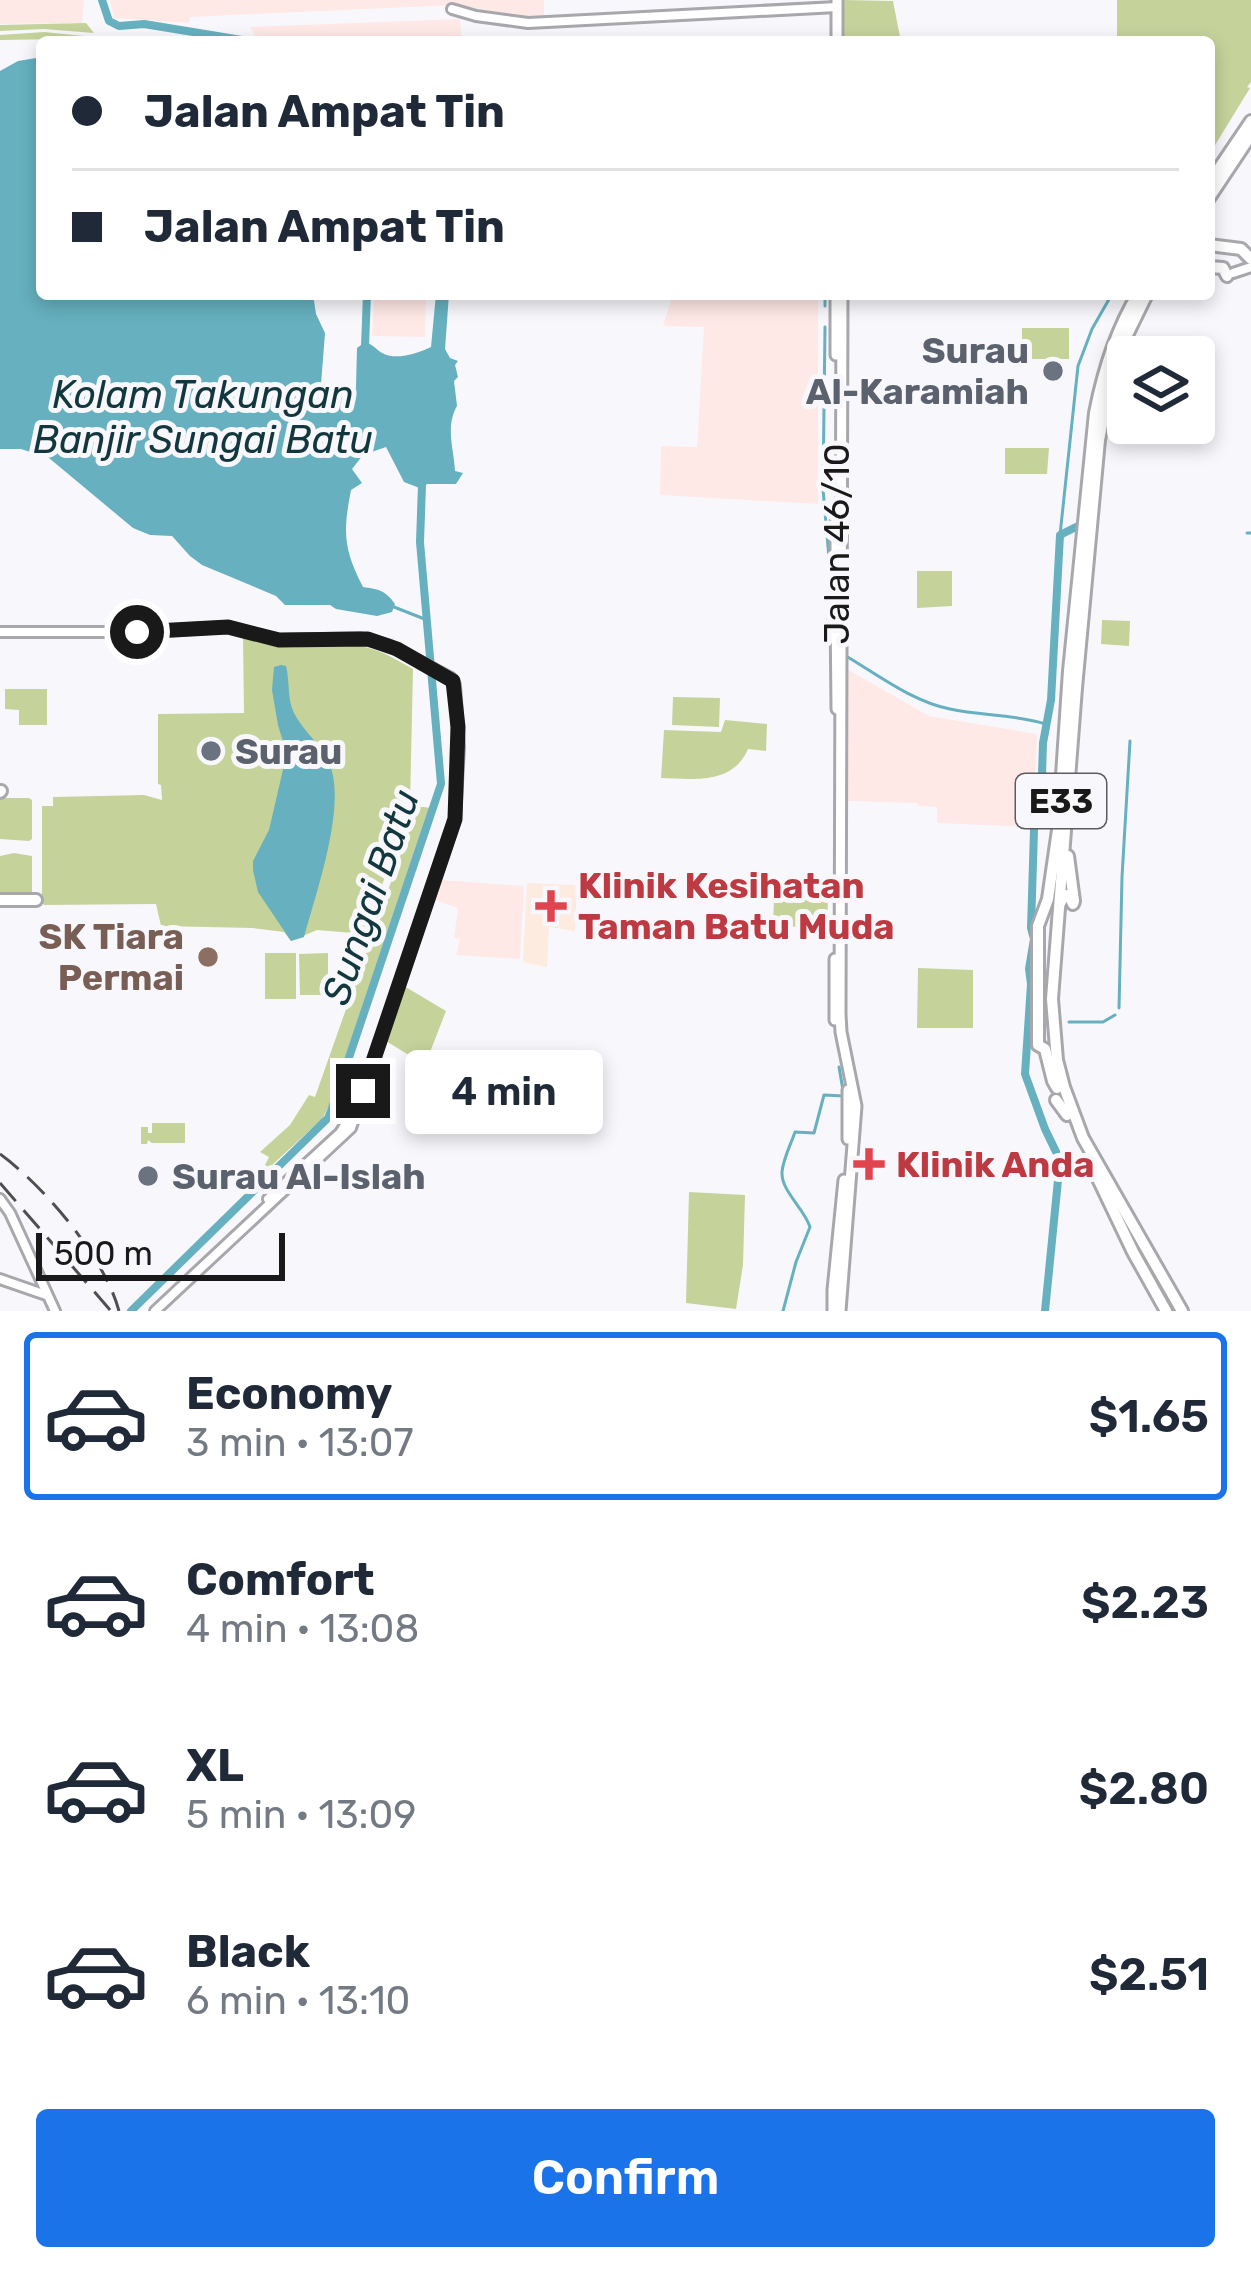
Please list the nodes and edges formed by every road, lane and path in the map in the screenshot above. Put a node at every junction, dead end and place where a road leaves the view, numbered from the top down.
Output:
1 (834, 4) edge
2 (454, 9) edge
3 (835, 36) edge
4 (1251, 121) edge
5 (1251, 135) edge
6 (1215, 186) edge
7 (1215, 187) edge
8 (1215, 246) edge
9 (1215, 267) edge
10 (1249, 267) edge
11 (1227, 276) dead end
12 (839, 300) edge
13 (1135, 300) edge
14 (1144, 300) edge
15 (0, 632) edge
16 (840, 660) junction
17 (440, 675) junction
18 (1063, 822) junction
19 (0, 900) edge
20 (36, 900) dead end
21 (837, 976) junction
22 (379, 1046) junction
23 (368, 1062) junction
24 (1096, 1168) junction
25 (0, 1199) edge
26 (262, 1211) junction
27 (220, 1252) junction
28 (40, 1278) junction
29 (191, 1278) junction
30 (0, 1279) edge
31 (31, 1291) junction
32 (48, 1296) junction
33 (55, 1311) edge
34 (155, 1311) edge
35 (837, 1311) edge
36 (1178, 1311) edge

1 - 2 street
1 - 3 main road
4 - 6 highway
5 - 7 highway
8 - 10 highway
9 - 11 highway
12 - 16 main road, Jalan 46/10
13 - 18 highway, E33
14 - 18 highway, E33
15 - 17 street
16 - 21 main road, Jalan 46/10
16 - 21 main road, Jalan 46/10
17 - 22 street
17 - 23 street
18 - 24 highway, E33
18 - 24 highway, E33
19 - 20 highway
21 - 35 main road
22 - 23 street
22 - 26 street
23 - 29 street
24 - 36 highway, E33
24 - 36 highway
24 - 36 highway
25 - 28 street
26 - 27 street
26 - 27 street
27 - 29 street
28 - 31 street
28 - 32 street
29 - 34 street
30 - 31 street
31 - 32 street
32 - 33 street

